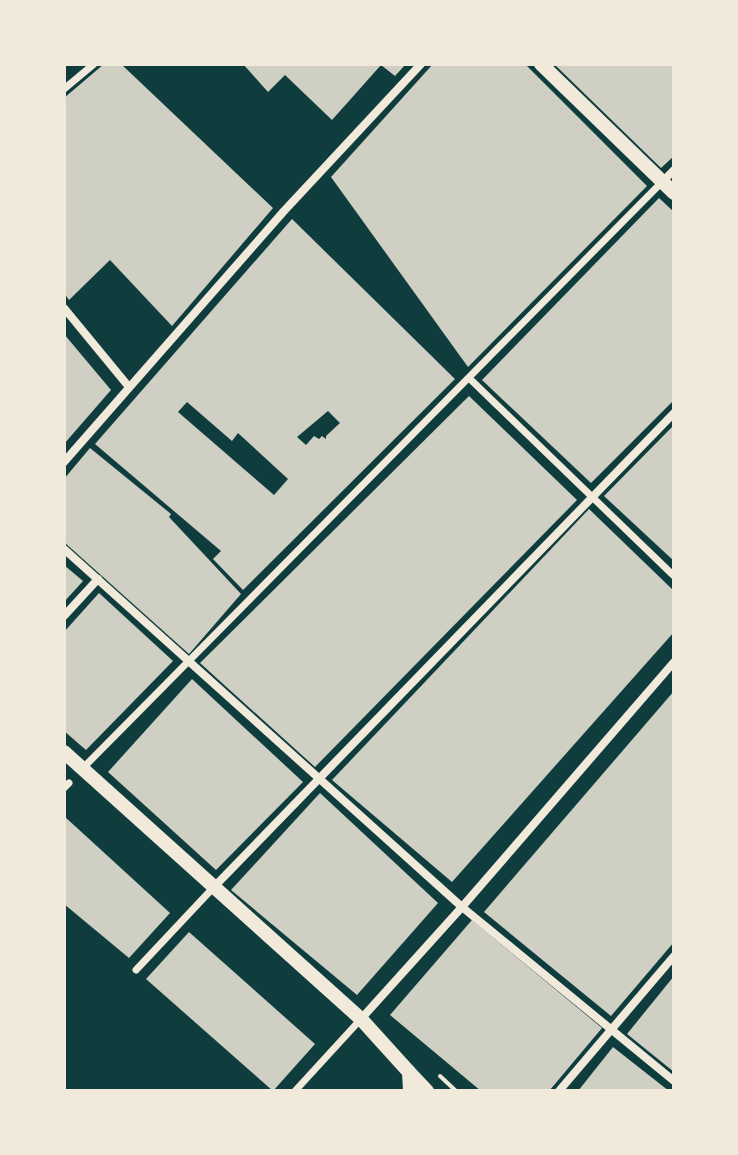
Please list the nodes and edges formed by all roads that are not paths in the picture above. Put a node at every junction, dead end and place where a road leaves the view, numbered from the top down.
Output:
1 (94, 64) edge
2 (421, 64) edge
3 (541, 64) edge
4 (64, 89) edge
5 (674, 170) edge
6 (662, 182) junction
7 (674, 193) edge
8 (64, 308) edge
9 (469, 378) junction
10 (129, 387) junction
11 (674, 413) edge
12 (64, 462) edge
13 (592, 497) junction
14 (64, 549) edge
15 (674, 576) edge
16 (98, 579) junction
17 (64, 616) edge
18 (188, 660) junction
19 (674, 662) edge
20 (64, 752) edge
21 (82, 769) junction
22 (320, 780) junction
23 (213, 888) junction
24 (462, 907) junction
25 (674, 956) edge
26 (136, 970) dead end
27 (361, 1019) junction
28 (613, 1031) junction
29 (409, 1072) junction
30 (674, 1081) edge
31 (295, 1091) edge
32 (410, 1091) edge
33 (427, 1091) edge
34 (559, 1091) edge

1 - 4 street
2 - 10 street
3 - 6 street
5 - 6 street
6 - 7 street
6 - 9 street
8 - 10 street
9 - 13 street
9 - 18 street
10 - 12 street
11 - 13 street
13 - 15 street
13 - 22 street
14 - 16 street
16 - 17 street
16 - 18 street
18 - 21 street
18 - 22 street
19 - 24 street
20 - 21 street
21 - 23 street
22 - 23 street
22 - 24 street
23 - 26 street
23 - 27 street
24 - 27 street
24 - 28 street
25 - 28 street
27 - 29 street
27 - 31 street
28 - 30 street
28 - 34 street
29 - 32 street
29 - 33 street

